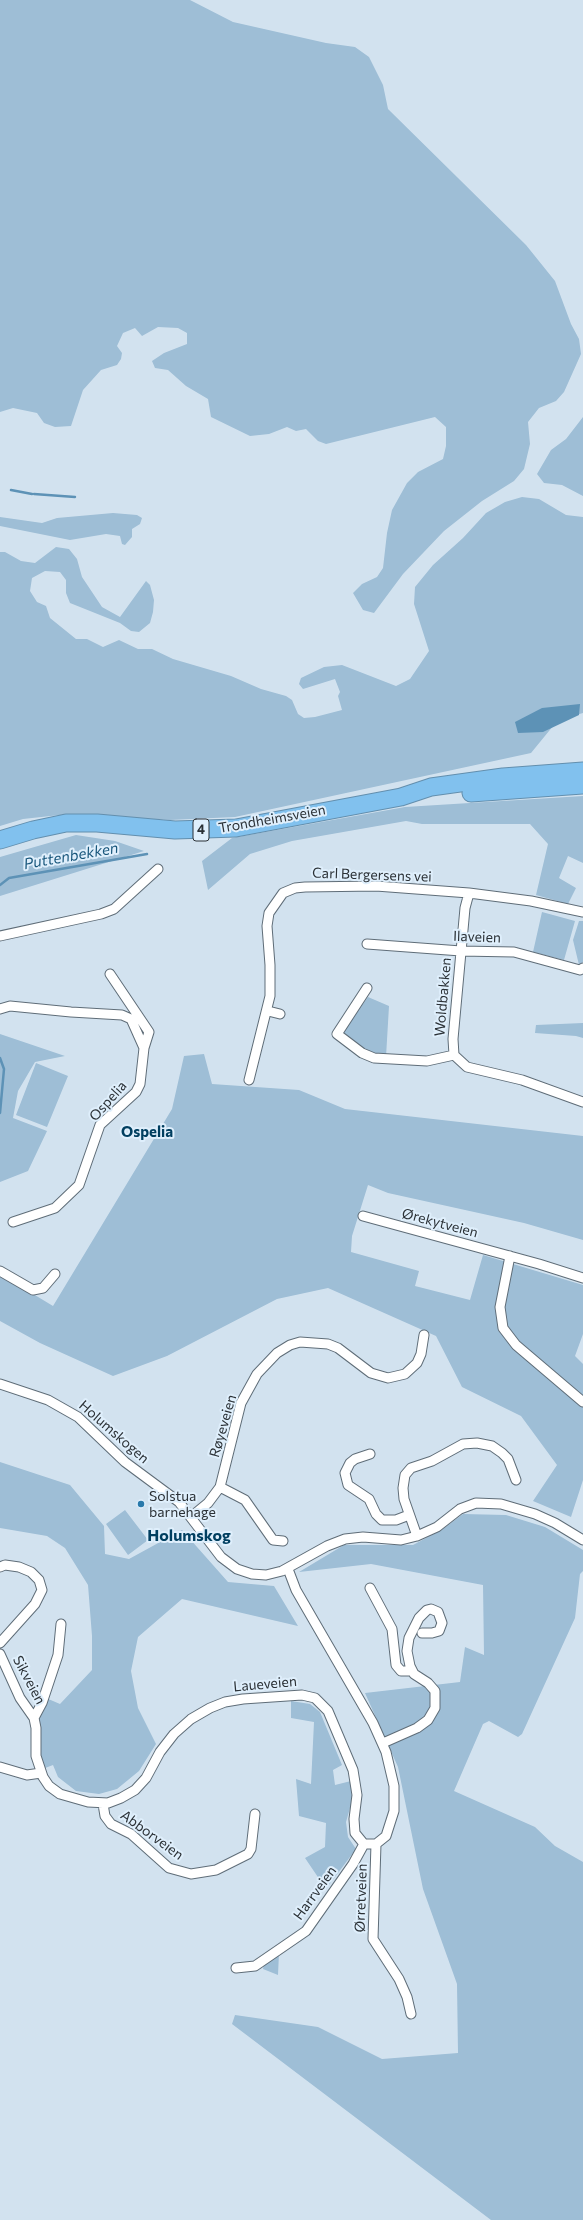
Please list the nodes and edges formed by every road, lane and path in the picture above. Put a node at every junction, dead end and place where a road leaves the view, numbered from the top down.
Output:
1 (583, 771) edge
2 (583, 785) edge
3 (401, 797) junction
4 (0, 840) edge
5 (158, 870) dead end
6 (469, 893) junction
7 (583, 912) edge
8 (0, 936) edge
9 (367, 944) dead end
10 (461, 951) junction
11 (583, 968) edge
12 (110, 974) dead end
13 (368, 988) dead end
14 (0, 1009) edge
15 (268, 1011) junction
16 (280, 1014) dead end
17 (144, 1048) junction
18 (454, 1055) junction
19 (249, 1080) dead end
20 (583, 1102) edge
21 (363, 1216) dead end
22 (13, 1222) dead end
23 (510, 1256) junction
24 (0, 1271) edge
25 (55, 1274) dead end
26 (583, 1278) edge
27 (424, 1335) dead end
28 (0, 1384) edge
29 (583, 1402) edge
30 (370, 1454) dead end
31 (516, 1480) dead end
32 (220, 1487) junction
33 (409, 1515) junction
34 (194, 1520) junction
35 (417, 1536) junction
36 (583, 1540) edge
37 (283, 1541) dead end
38 (0, 1568) edge
39 (288, 1569) junction
40 (370, 1588) dead end
41 (61, 1624) dead end
42 (422, 1633) dead end
43 (0, 1643) edge
44 (0, 1654) edge
45 (412, 1671) junction
46 (34, 1718) junction
47 (383, 1743) junction
48 (0, 1768) edge
49 (41, 1773) junction
50 (103, 1804) junction
51 (255, 1814) dead end
52 (364, 1844) junction
53 (376, 1844) junction
54 (236, 1968) dead end
55 (411, 2014) dead end

1 - 3 highway, Trondheimsveien / 4
2 - 3 highway, Trondheimsveien / 4
3 - 4 highway, Trondheimsveien / 4
5 - 8 street
6 - 7 street, Carl Bergersens vei
6 - 10 street, Woldbakken
6 - 15 street, Carl Bergersens vei
9 - 10 street, Ilaveien
10 - 11 street, Ilaveien
10 - 18 street, Woldbakken
12 - 17 street, Ospelia
13 - 18 street, Woldbakken
14 - 17 street
15 - 16 street
15 - 19 street, Carl Bergersens vei
17 - 22 street, Ospelia
18 - 20 street, Woldbakken
21 - 23 street, Ørekytveien
23 - 26 street, Ørekytveien
23 - 29 street
24 - 25 street
27 - 32 street, Røyeveien
28 - 34 street, Holumskogen
30 - 33 street
31 - 33 street
32 - 34 street, Røyeveien
32 - 37 street
33 - 35 street
34 - 39 street, Holumskogen
35 - 36 street, Holumskogen
35 - 39 street, Holumskogen
38 - 43 street, Sikveien
39 - 47 street
40 - 45 street
41 - 46 street
42 - 45 street
44 - 46 street, Sikveien
45 - 47 street
46 - 49 street, Laueveien
47 - 53 street
48 - 49 street
49 - 50 street, Laueveien
50 - 51 street, Abborveien
50 - 52 street, Laueveien
52 - 53 street
52 - 54 street, Harrveien
53 - 55 street, Ørretveien

